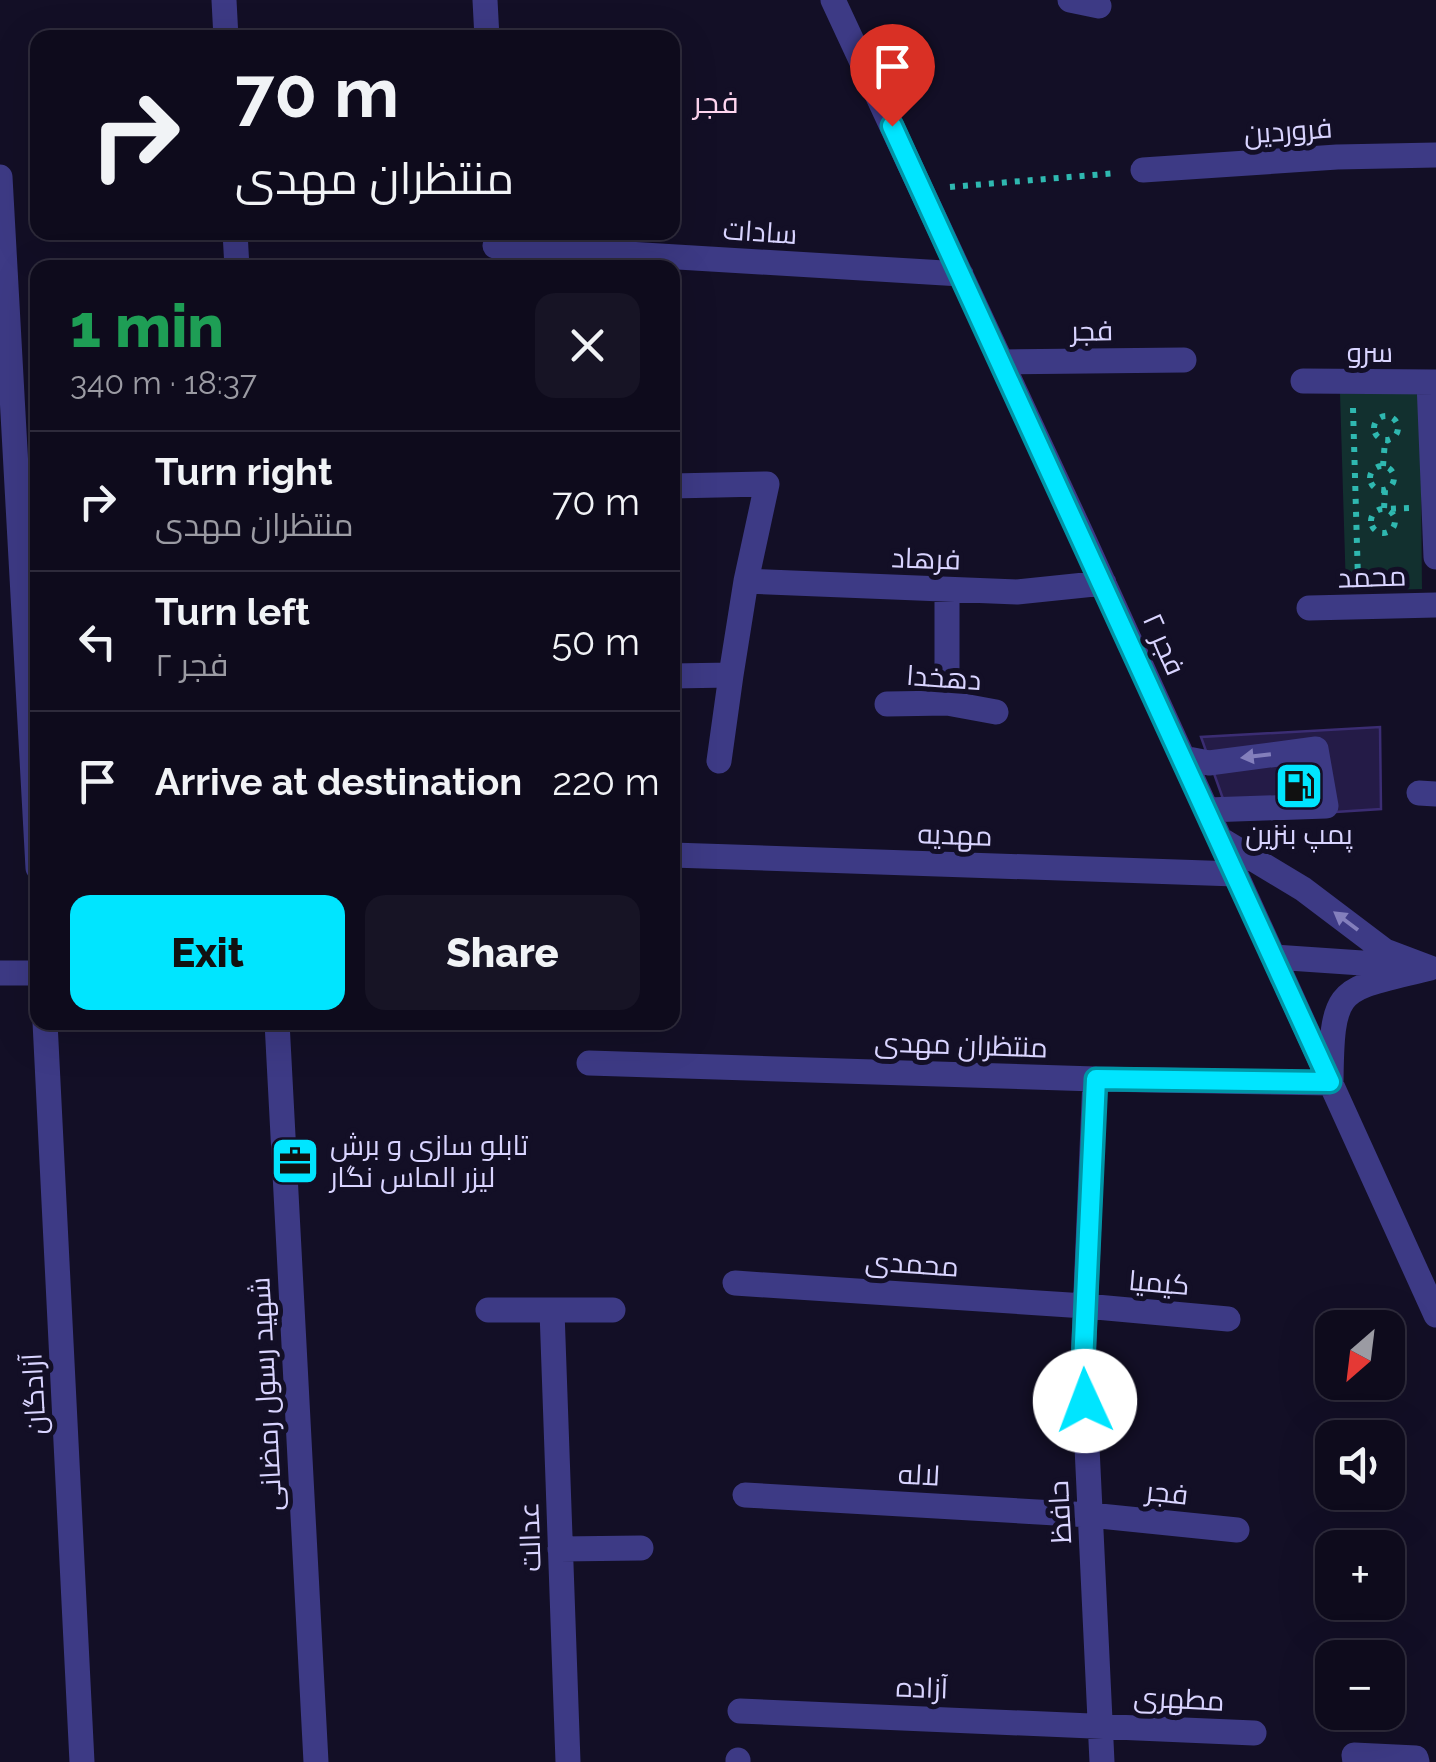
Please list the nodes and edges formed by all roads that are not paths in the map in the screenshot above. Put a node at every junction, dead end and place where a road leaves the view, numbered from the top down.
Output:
1 (224, 0) edge
2 (485, 0) edge
3 (833, 0) edge
4 (1070, 0) edge
5 (1099, 6) dead end
6 (226, 30) edge
7 (487, 30) edge
8 (1436, 155) edge
9 (1143, 170) road end
10 (0, 177) edge
11 (495, 248) edge
12 (960, 274) junction
13 (1184, 360) dead end
14 (1001, 362) junction
15 (1303, 381) dead end
16 (1433, 382) edge
17 (680, 486) edge
18 (1436, 556) edge
19 (746, 581) junction
20 (1104, 583) junction
21 (947, 590) junction
22 (1436, 605) edge
23 (1309, 608) dead end
24 (731, 675) junction
25 (680, 676) edge
26 (946, 703) junction
27 (888, 704) dead end
28 (996, 712) dead end
29 (30, 723) edge
30 (1183, 758) junction
31 (719, 761) dead end
32 (1207, 810) junction
33 (1220, 839) junction
34 (680, 856) edge
35 (1236, 874) junction
36 (1274, 957) junction
37 (1433, 968) edge
38 (0, 973) edge
39 (30, 973) edge
40 (46, 1030) edge
41 (277, 1030) edge
42 (589, 1063) dead end
43 (1096, 1079) junction
44 (1330, 1082) junction
45 (735, 1282) dead end
46 (1085, 1306) junction
47 (1434, 1307) edge
48 (488, 1310) dead end
49 (552, 1310) junction
50 (613, 1310) dead end
51 (1228, 1319) dead end
52 (744, 1495) dead end
53 (1090, 1515) junction
54 (1237, 1530) dead end
55 (642, 1548) dead end
56 (560, 1549) junction
57 (740, 1711) dead end
58 (1101, 1726) junction
59 (1254, 1733) dead end
60 (82, 1762) edge
61 (316, 1762) edge
62 (568, 1762) edge
63 (1102, 1762) edge
64 (1355, 1762) edge
65 (1417, 1762) edge

1 - 6 street
2 - 7 street
3 - 12 street, فجر ۲
4 - 5 street
8 - 9 street, فروردین
10 - 29 street
11 - 12 street, سادات
12 - 14 street, فجر ۲
13 - 14 street, فجر
14 - 20 street, فجر ۲
15 - 16 street, سرو
16 - 18 street
17 - 19 street
19 - 21 street, فرهاد
19 - 24 street
20 - 21 street, فرهاد
20 - 30 street, فجر ۲
21 - 26 street
22 - 23 street, محمد
24 - 25 street
24 - 31 street
26 - 27 street, دهخدا
26 - 28 street, دهخدا
30 - 32 street, فجر ۲
32 -> 30 street
32 - 33 street, فجر ۲
33 - 35 street, فجر ۲
37 -> 33 street
34 - 35 street, مهدیه
35 - 36 street, فجر ۲
36 - 37 street
36 - 44 street, فجر ۲
37 - 44 street
38 - 39 street
40 - 60 street, آزادگان
41 - 61 street, شهید رسول رمضانی
42 - 43 street, منتظران مهدی
43 - 44 street, منتظران مهدی
43 - 46 street, حافظ
44 - 47 street, فجر ۲
45 - 46 street, محمدی
46 - 51 street, کیمیا
46 - 53 street, حافظ
48 - 49 street
49 - 50 street
49 - 56 street, عدالت
52 - 53 street, لاله
53 - 54 street, فجر
53 - 58 street, حافظ
55 - 56 street
56 - 62 street, عدالت
57 - 58 street, آزاده
58 - 59 street, مطهری
58 - 63 street, حافظ
64 - 65 street

